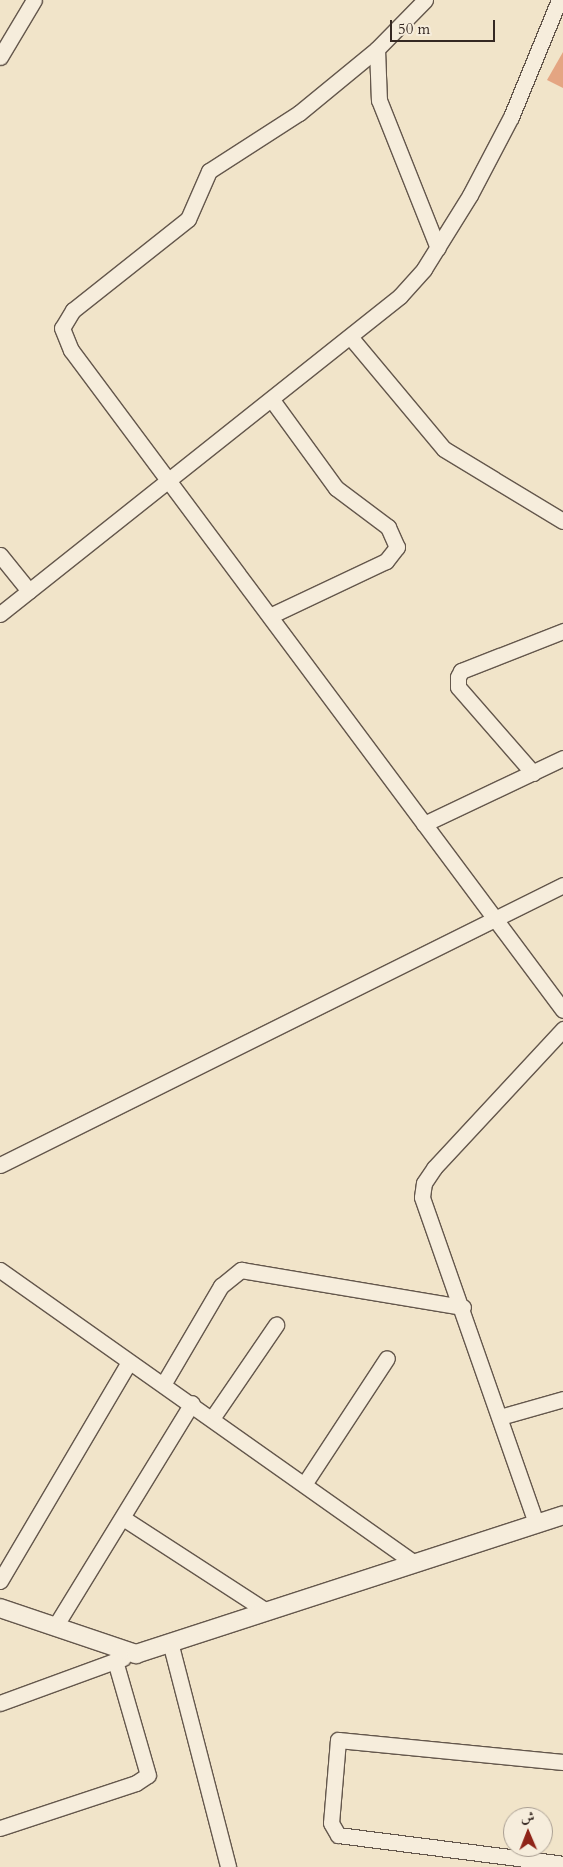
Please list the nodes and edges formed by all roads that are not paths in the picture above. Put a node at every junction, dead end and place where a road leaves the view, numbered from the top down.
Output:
1 (34, 0) edge
2 (425, 0) edge
3 (559, 0) edge
4 (377, 49) junction
5 (0, 58) edge
6 (438, 248) junction
7 (352, 339) junction
8 (272, 400) junction
9 (169, 480) junction
10 (563, 521) edge
11 (0, 555) edge
12 (29, 590) junction
13 (0, 614) edge
14 (272, 615) junction
15 (563, 631) edge
16 (563, 758) edge
17 (533, 773) junction
18 (424, 824) junction
19 (563, 885) edge
20 (493, 920) junction
21 (563, 1010) edge
22 (563, 1029) edge
23 (0, 1166) edge
24 (0, 1270) edge
25 (463, 1307) junction
26 (276, 1325) dead end
27 (387, 1358) dead end
28 (129, 1362) junction
29 (164, 1384) junction
30 (563, 1399) edge
31 (192, 1403) junction
32 (212, 1417) junction
33 (500, 1417) junction
34 (305, 1483) junction
35 (563, 1515) edge
36 (123, 1518) junction
37 (536, 1524) junction
38 (413, 1562) junction
39 (0, 1581) edge
40 (0, 1608) edge
41 (266, 1611) junction
42 (56, 1626) junction
43 (170, 1642) junction
44 (136, 1654) junction
45 (115, 1661) junction
46 (0, 1703) edge
47 (563, 1762) edge
48 (0, 1828) edge
49 (463, 1860) edge
50 (563, 1864) edge
51 (228, 1867) edge

1 - 5 street
2 - 4 street
3 - 6 street
4 - 6 street
4 - 9 street
6 - 7 street
7 - 8 street
7 - 10 street
8 - 9 street
8 - 14 street
9 - 12 street
9 - 14 street
11 - 12 street
12 - 13 street
14 - 18 street
15 - 17 street
16 - 17 street
17 - 18 street
18 - 20 street
19 - 20 street
20 - 21 street
20 - 23 street
22 - 25 street
24 - 28 street
25 - 29 street
25 - 33 street
26 - 32 street
27 - 34 street
28 - 29 street
28 - 39 street
29 - 31 street
30 - 33 street
31 - 32 street
31 - 36 street
32 - 34 street
33 - 37 street
34 - 38 street
35 - 37 street
36 - 41 street
36 - 42 street
37 - 38 street
38 - 41 street
40 - 42 street
41 - 43 street
42 - 44 street
43 - 44 street
43 - 51 street
44 - 45 street
45 - 46 street
45 - 48 street
47 - 49 street
49 - 50 street

